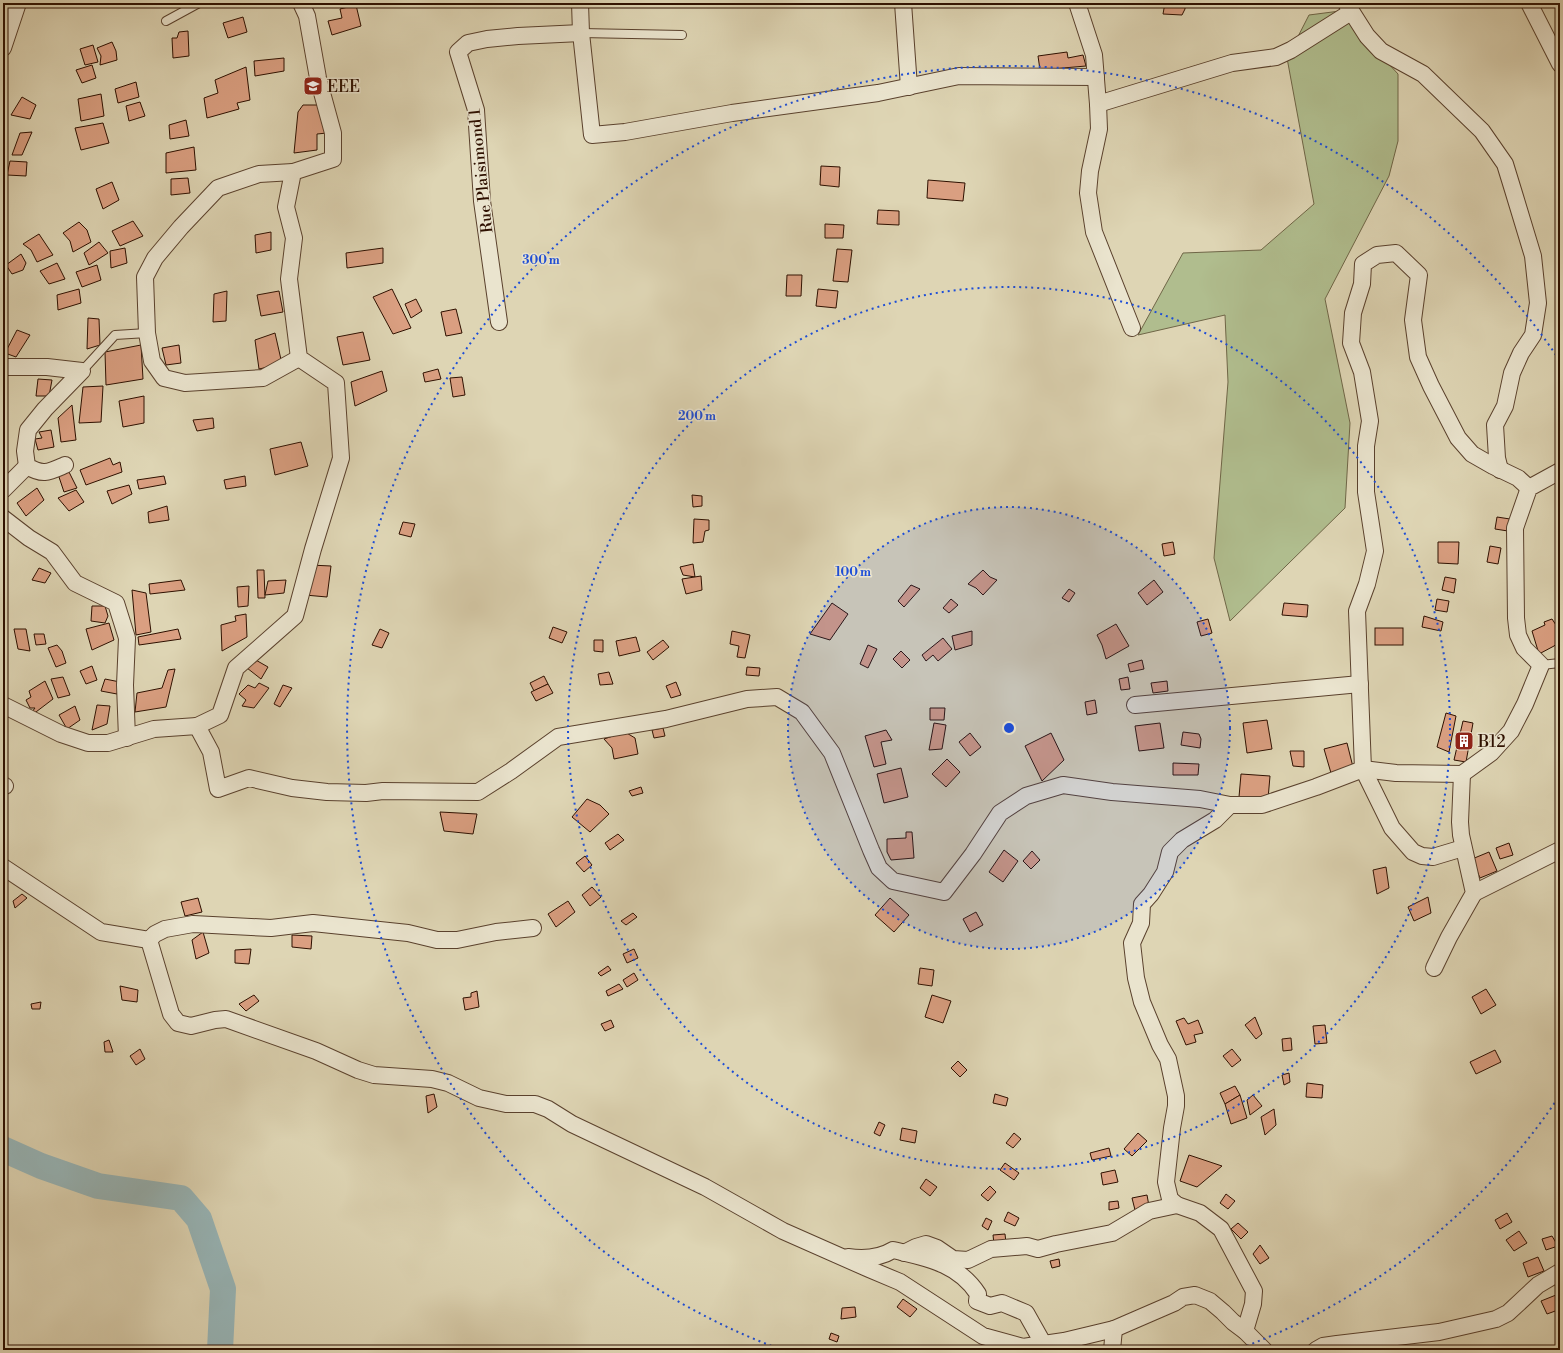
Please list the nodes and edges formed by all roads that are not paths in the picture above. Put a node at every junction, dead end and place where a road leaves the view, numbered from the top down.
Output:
1 (18, 3) edge
2 (198, 3) edge
3 (301, 3) edge
4 (580, 3) edge
5 (903, 3) edge
6 (1077, 3) edge
7 (1529, 3) edge
8 (1349, 7) edge
9 (166, 21) dead end
10 (581, 33) junction
11 (682, 35) dead end
12 (3, 48) edge
13 (1560, 64) edge
14 (1096, 77) junction
15 (909, 87) junction
16 (1098, 104) junction
17 (293, 172) junction
18 (499, 322) dead end
19 (1132, 328) dead end
20 (147, 333) junction
21 (299, 358) junction
22 (3, 367) edge
23 (82, 371) junction
24 (65, 465) dead end
25 (28, 466) junction
26 (1500, 470) junction
27 (1560, 470) edge
28 (1529, 488) junction
29 (3, 490) edge
30 (3, 518) edge
31 (1560, 662) edge
32 (1541, 665) junction
33 (1360, 684) junction
34 (1135, 704) dead end
35 (3, 706) edge
36 (197, 726) junction
37 (127, 738) junction
38 (1363, 769) junction
39 (1462, 774) junction
40 (1230, 805) junction
41 (1463, 848) junction
42 (1560, 850) edge
43 (3, 867) edge
44 (1474, 893) junction
45 (533, 928) dead end
46 (149, 940) junction
47 (1434, 968) dead end
48 (1178, 1205) junction
49 (904, 1253) junction
50 (842, 1257) junction
51 (1560, 1272) edge
52 (1114, 1329) junction
53 (1245, 1331) junction
54 (1044, 1345) junction
55 (1112, 1350) edge
56 (1264, 1350) edge
57 (1316, 1350) edge

1 - 12 street
2 - 9 lane
3 - 17 street
4 - 10 street
5 - 15 street
6 - 14 street
7 - 13 street
8 - 16 street
8 - 26 street
10 - 11 lane
10 - 15 street
10 - 18 street, Rue Plaisimond 1
14 - 15 street
14 - 16 street
16 - 19 street
17 - 20 street
17 - 21 street
20 - 21 street
20 - 23 lane
21 - 36 street
22 - 23 street
23 - 25 street
24 - 25 street
25 - 29 street
26 - 28 street
26 - 33 street
27 - 28 street
28 - 32 street
30 - 37 street
31 - 32 lane
32 - 39 street
33 - 34 street
33 - 38 street
35 - 37 street
36 - 37 street
36 - 40 street
38 - 39 street
38 - 40 street
38 - 41 street
39 - 41 street
40 - 48 street
41 - 44 street
42 - 44 street
43 - 46 street
44 - 47 street
45 - 46 street
46 - 50 street
48 - 49 street
48 - 53 street
49 - 50 street
49 - 54 street
50 - 54 street
51 - 57 street
52 - 53 street
52 - 54 street
52 - 55 street
53 - 56 street

